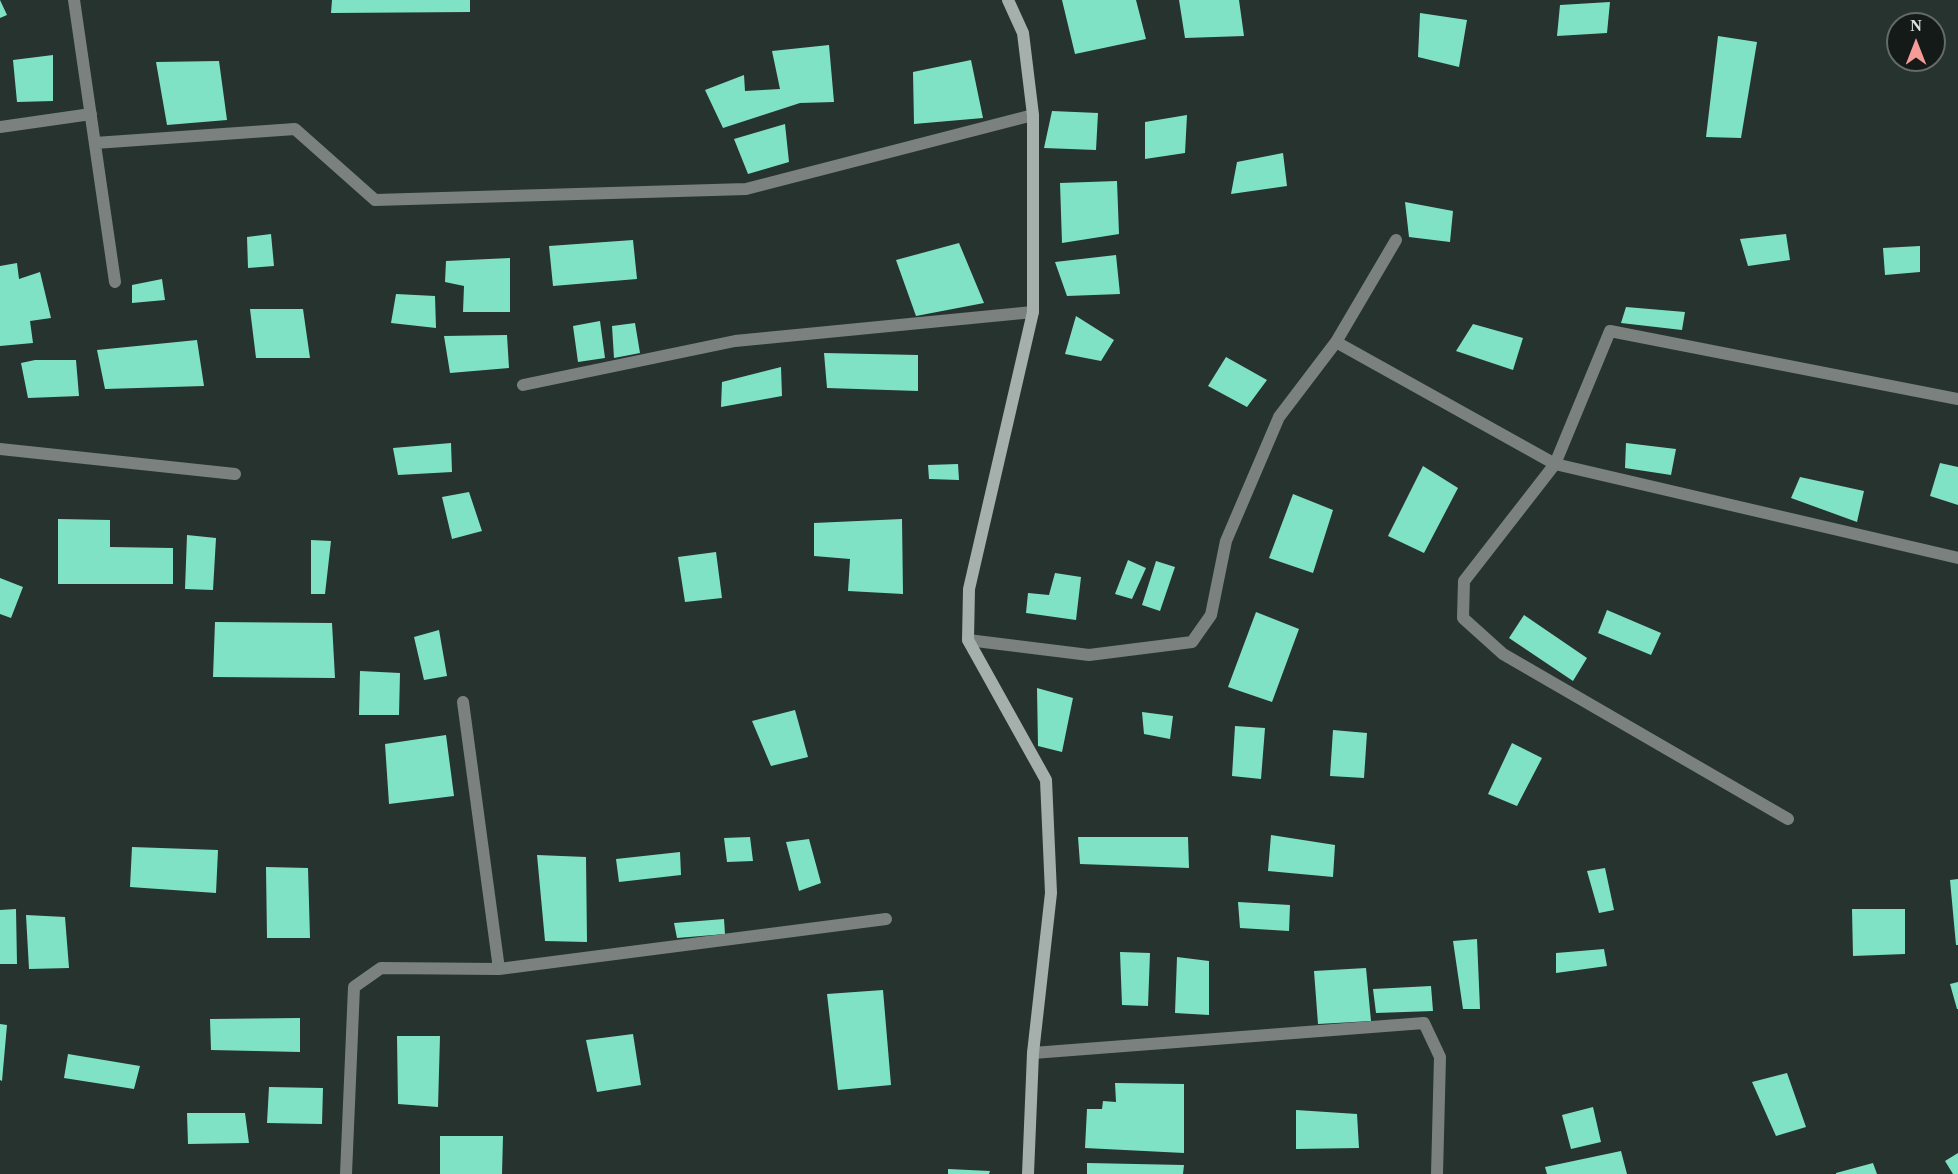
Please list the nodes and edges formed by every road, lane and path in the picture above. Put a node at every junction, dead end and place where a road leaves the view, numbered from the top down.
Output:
1 (74, 0) edge
2 (1008, 0) edge
3 (91, 114) junction
4 (1033, 115) junction
5 (0, 127) edge
6 (95, 143) junction
7 (1396, 240) dead end
8 (115, 282) dead end
9 (1033, 312) junction
10 (1336, 342) junction
11 (523, 385) dead end
12 (1958, 399) edge
13 (0, 449) edge
14 (1555, 464) junction
15 (235, 474) dead end
16 (1958, 558) edge
17 (968, 640) junction
18 (463, 702) dead end
19 (1788, 819) dead end
20 (886, 919) dead end
21 (499, 969) junction
22 (1033, 1053) junction
23 (346, 1174) edge
24 (1028, 1174) edge
25 (1437, 1174) edge

1 - 3 street
2 - 4 street
3 - 5 street
3 - 6 street
4 - 6 street
4 - 9 street
6 - 8 street
7 - 10 street
9 - 11 street
9 - 17 street
10 - 14 street
10 - 17 street
12 - 14 street
13 - 15 street
14 - 16 street
14 - 19 street
17 - 22 street
18 - 21 street
20 - 21 street
21 - 23 street
22 - 24 street
22 - 25 street

